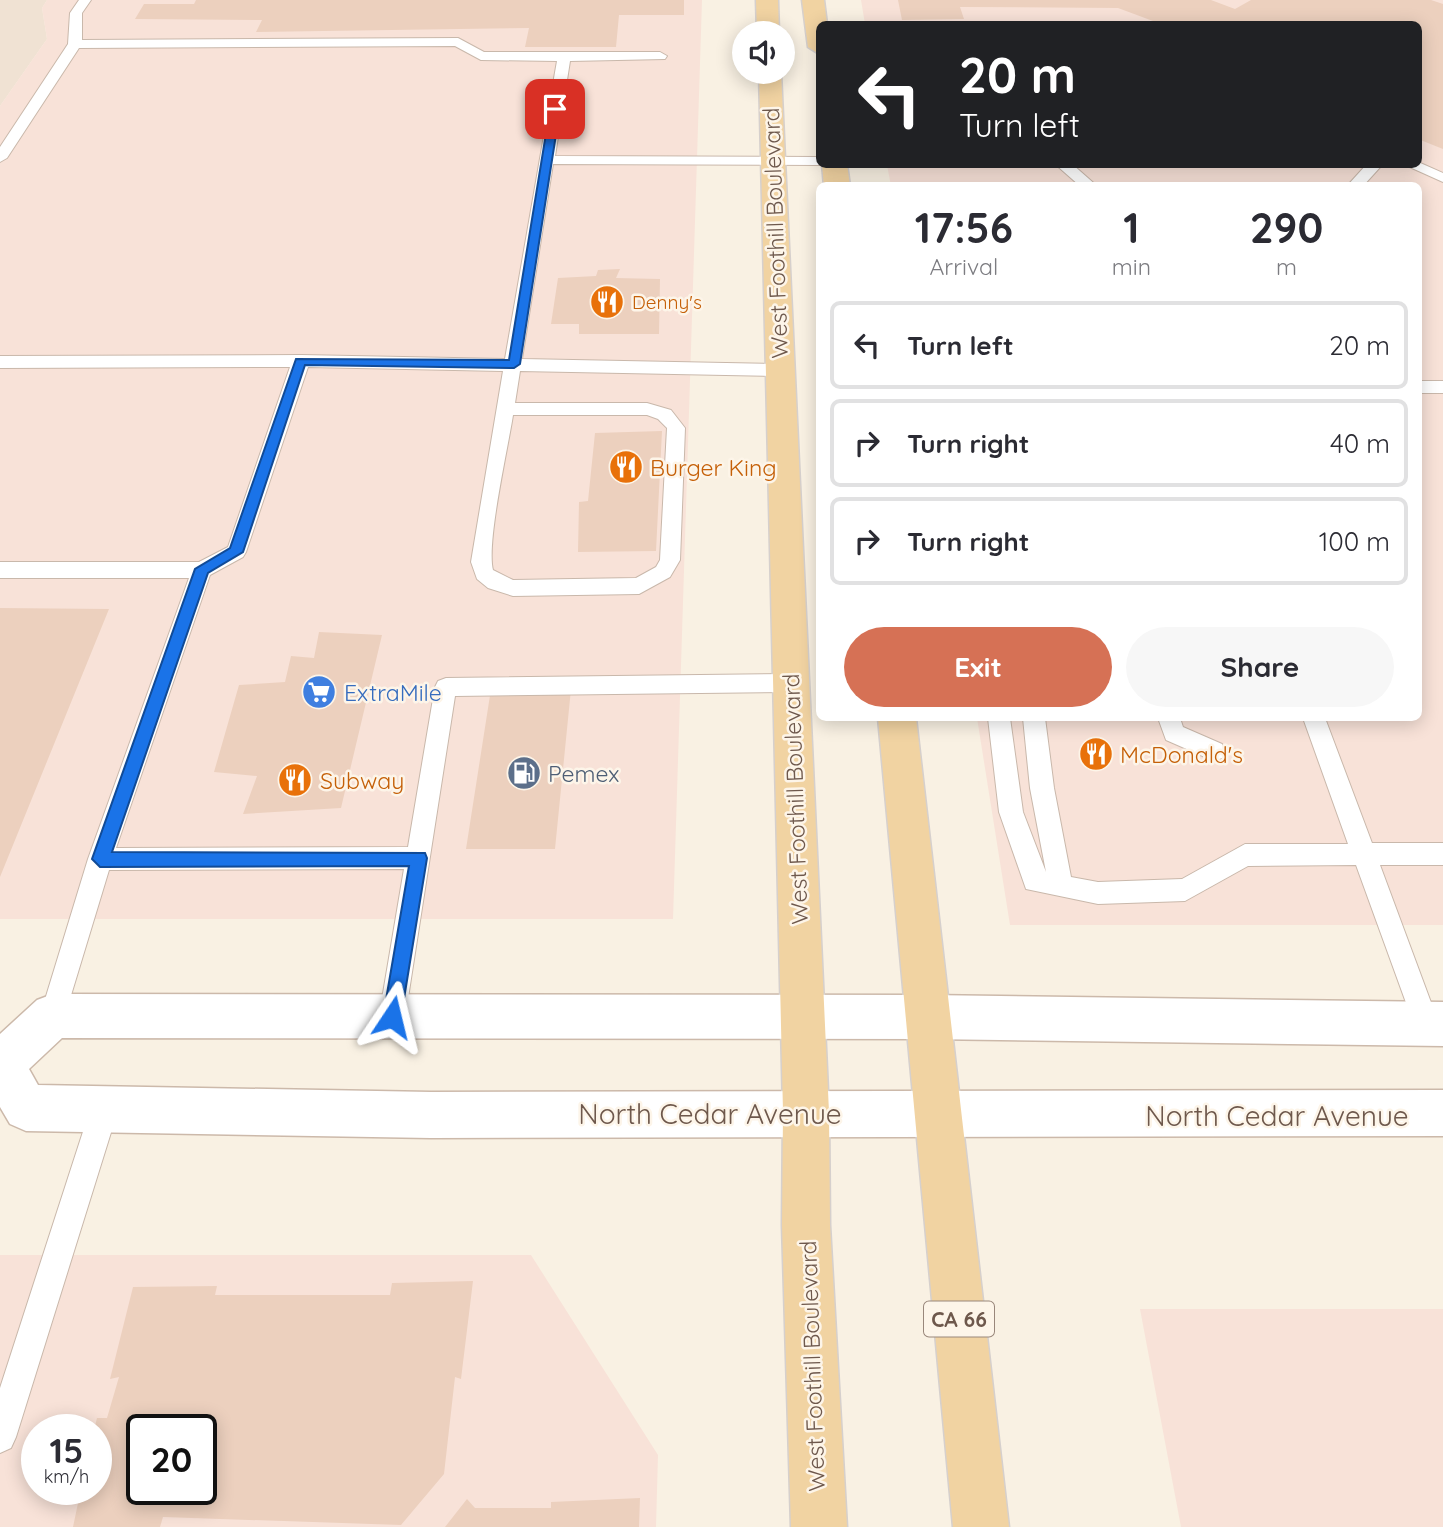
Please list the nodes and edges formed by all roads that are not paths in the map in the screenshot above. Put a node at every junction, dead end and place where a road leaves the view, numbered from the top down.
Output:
1 (85, 0) edge
2 (767, 0) edge
3 (813, 0) edge
4 (768, 21) edge
5 (816, 24) edge
6 (75, 44) junction
7 (660, 56) dead end
8 (564, 57) junction
9 (770, 84) edge
10 (0, 158) edge
11 (547, 160) junction
12 (816, 161) edge
13 (773, 162) junction
14 (1067, 168) edge
15 (1372, 168) edge
16 (1419, 168) edge
17 (1443, 178) edge
18 (1085, 182) edge
19 (1358, 182) edge
20 (300, 361) junction
21 (0, 362) edge
22 (514, 364) junction
23 (780, 370) junction
24 (1422, 387) edge
25 (1443, 387) edge
26 (506, 408) junction
27 (486, 523) joint
28 (202, 569) junction
29 (0, 570) edge
30 (791, 683) junction
31 (897, 721) edge
32 (999, 721) edge
33 (1034, 721) edge
34 (1170, 721) edge
35 (1315, 721) edge
36 (1214, 751) dead end
37 (1363, 853) junction
38 (1443, 854) edge
39 (419, 858) junction
40 (100, 859) junction
41 (1060, 886) junction
42 (53, 1016) junction
43 (392, 1017) junction
44 (803, 1017) junction
45 (927, 1017) junction
46 (1434, 1024) edge
47 (1, 1065) edge
48 (104, 1110) junction
49 (806, 1112) junction
50 (936, 1112) junction
51 (1443, 1113) edge
52 (0, 1437) edge
53 (819, 1527) edge
54 (981, 1527) edge

1 - 6 lane
2 - 4 main road
3 - 5 main road
6 - 8 lane
6 - 10 lane
7 - 8 lane
8 - 11 lane
9 - 13 main road, West Foothill Boulevard
11 - 13 lane
11 - 22 lane
12 - 13 lane
13 - 23 main road, West Foothill Boulevard
14 - 18 lane
15 - 19 lane
16 - 17 lane
20 - 21 lane
20 - 22 lane
20 - 28 lane
22 - 23 lane
22 - 26 lane
23 - 30 main road, West Foothill Boulevard
24 - 25 lane
26 - 27 lane
26 - 27 lane
28 - 29 lane
28 - 40 lane
30 - 39 lane
30 - 44 main road, West Foothill Boulevard
31 - 45 main road, CA 66
32 - 41 lane
33 - 41 lane
34 - 36 lane
35 - 37 lane
37 - 38 lane
37 - 41 lane
37 - 46 lane
39 - 40 lane
39 - 43 lane
40 - 42 lane
42 - 43 main road
42 - 47 main road, North Cedar Avenue
43 - 44 main road
44 - 45 main road
44 - 49 main road, West Foothill Boulevard
45 - 46 main road
45 - 50 main road, CA 66
47 - 48 main road, North Cedar Avenue
48 - 49 main road, North Cedar Avenue
48 - 52 lane
49 - 50 main road, North Cedar Avenue
49 - 53 main road, West Foothill Boulevard
50 - 51 main road, North Cedar Avenue
50 - 54 main road, CA 66

